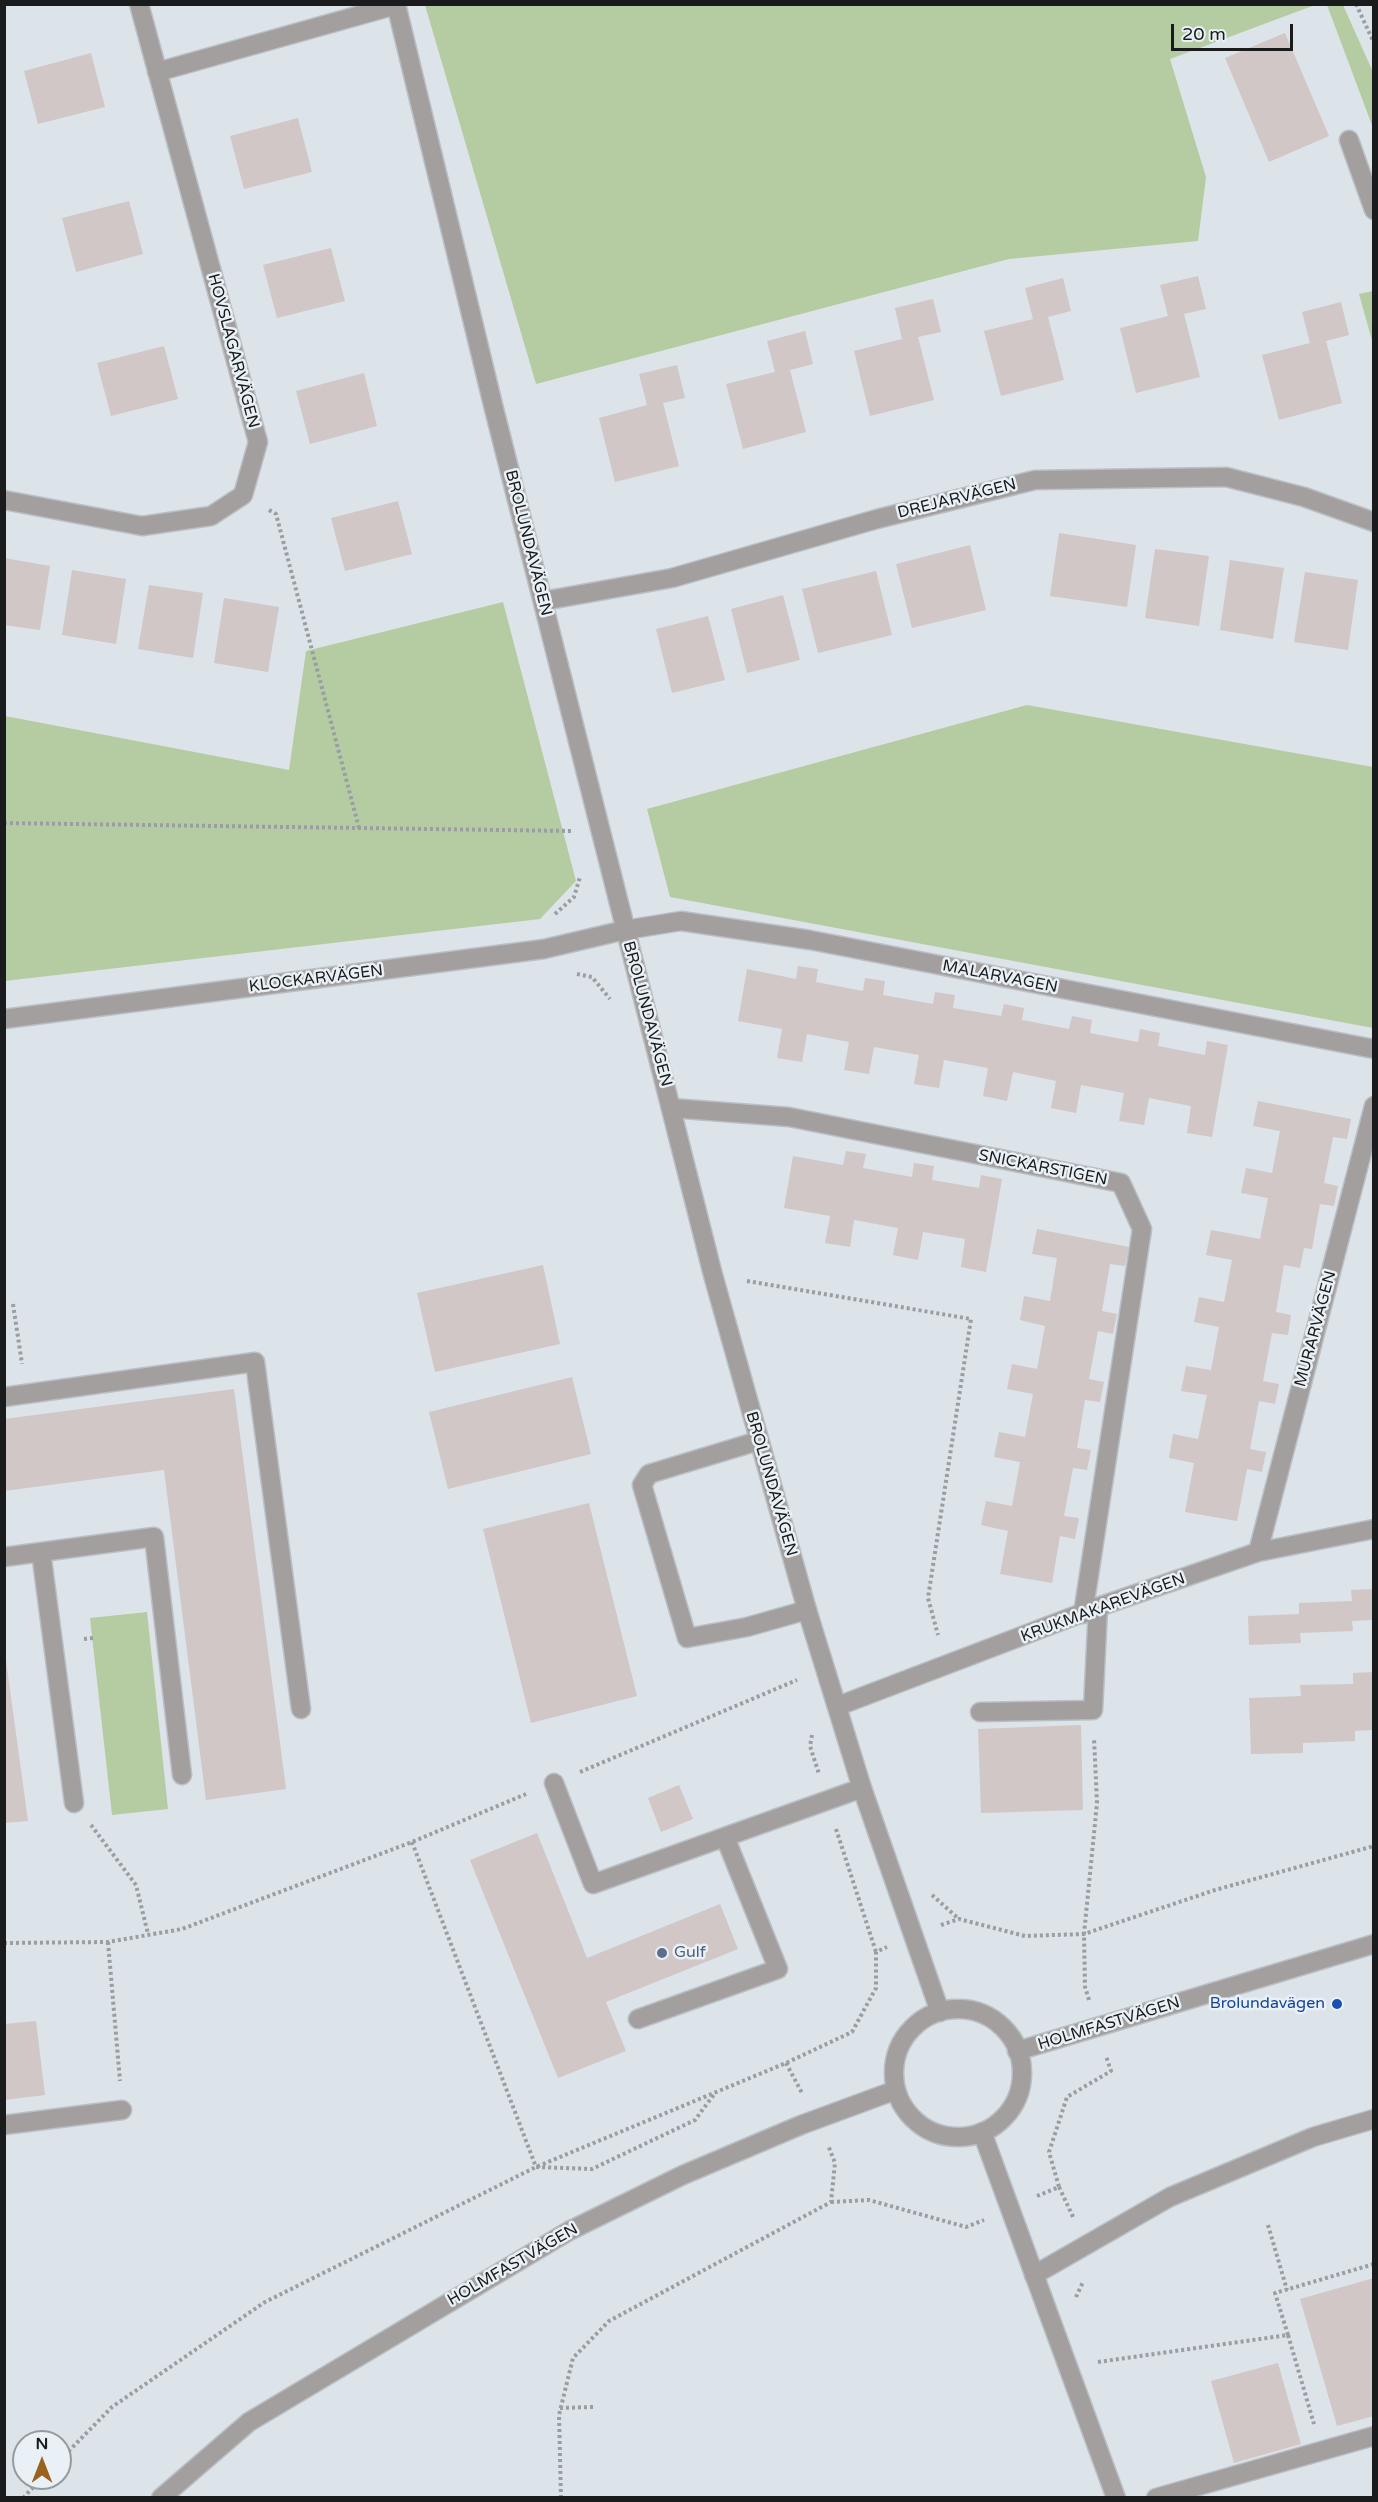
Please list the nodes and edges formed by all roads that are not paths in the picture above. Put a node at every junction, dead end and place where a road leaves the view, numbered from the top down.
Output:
1 (140, 4) edge
2 (396, 5) edge
3 (157, 72) junction
4 (1349, 140) dead end
5 (1374, 210) edge
6 (4, 500) edge
7 (1374, 522) edge
8 (543, 601) junction
9 (625, 930) junction
10 (4, 1019) edge
11 (1374, 1049) edge
12 (1374, 1106) edge
13 (671, 1108) junction
14 (4, 1397) edge
15 (759, 1441) junction
16 (1374, 1529) edge
17 (41, 1552) junction
18 (1258, 1552) junction
19 (4, 1557) edge
20 (807, 1610) junction
21 (1090, 1611) junction
22 (838, 1706) junction
23 (300, 1709) dead end
24 (980, 1712) dead end
25 (182, 1775) dead end
26 (554, 1783) road end
27 (862, 1788) junction
28 (74, 1803) road end
29 (724, 1838) junction
30 (1374, 1944) edge
31 (940, 2012) junction
32 (638, 2019) dead end
33 (1017, 2051) junction
34 (896, 2090) junction
35 (122, 2110) road end
36 (1374, 2119) edge
37 (4, 2125) edge
38 (982, 2132) junction
39 (1034, 2275) junction
40 (1374, 2436) edge
41 (161, 2498) edge
42 (1116, 2498) edge
43 (1156, 2498) edge

1 - 3 street, HOVSLAGARVÄGEN
2 - 3 street
2 - 8 street, BROLUNDAVÄGEN
3 - 6 street, HOVSLAGARVÄGEN
4 - 5 street
7 - 8 street, DREJARVÄGEN
8 - 9 street, BROLUNDAVÄGEN
9 - 10 street, KLOCKARVÄGEN
9 - 11 street, MALARVAGEN
9 - 13 street, BROLUNDAVÄGEN
12 - 18 street, MURARVÄGEN
13 - 15 street, BROLUNDAVÄGEN
13 - 21 street, SNICKARSTIGEN
14 - 23 street
15 - 20 street, BROLUNDAVÄGEN
15 - 20 street
16 - 18 street, KRUKMAKAREVÄGEN
17 - 19 street
17 - 25 street
17 - 28 street
18 - 21 street, KRUKMAKAREVÄGEN
20 - 22 street, BROLUNDAVÄGEN
21 - 22 street, KRUKMAKAREVÄGEN
21 - 24 street
22 - 27 street, BROLUNDAVÄGEN
26 - 29 street
27 - 29 street
27 - 31 street, BROLUNDAVÄGEN
29 - 32 street
30 - 33 street, HOLMFASTVÄGEN
31 - 33 street, HOLMFASTVÄGEN
31 - 34 street
33 - 38 street, HOLMFASTVÄGEN
34 - 38 street, HOLMFASTVÄGEN
34 - 41 street, HOLMFASTVÄGEN
35 - 37 street
36 - 39 street
38 - 39 street
39 - 42 street
40 - 43 street

